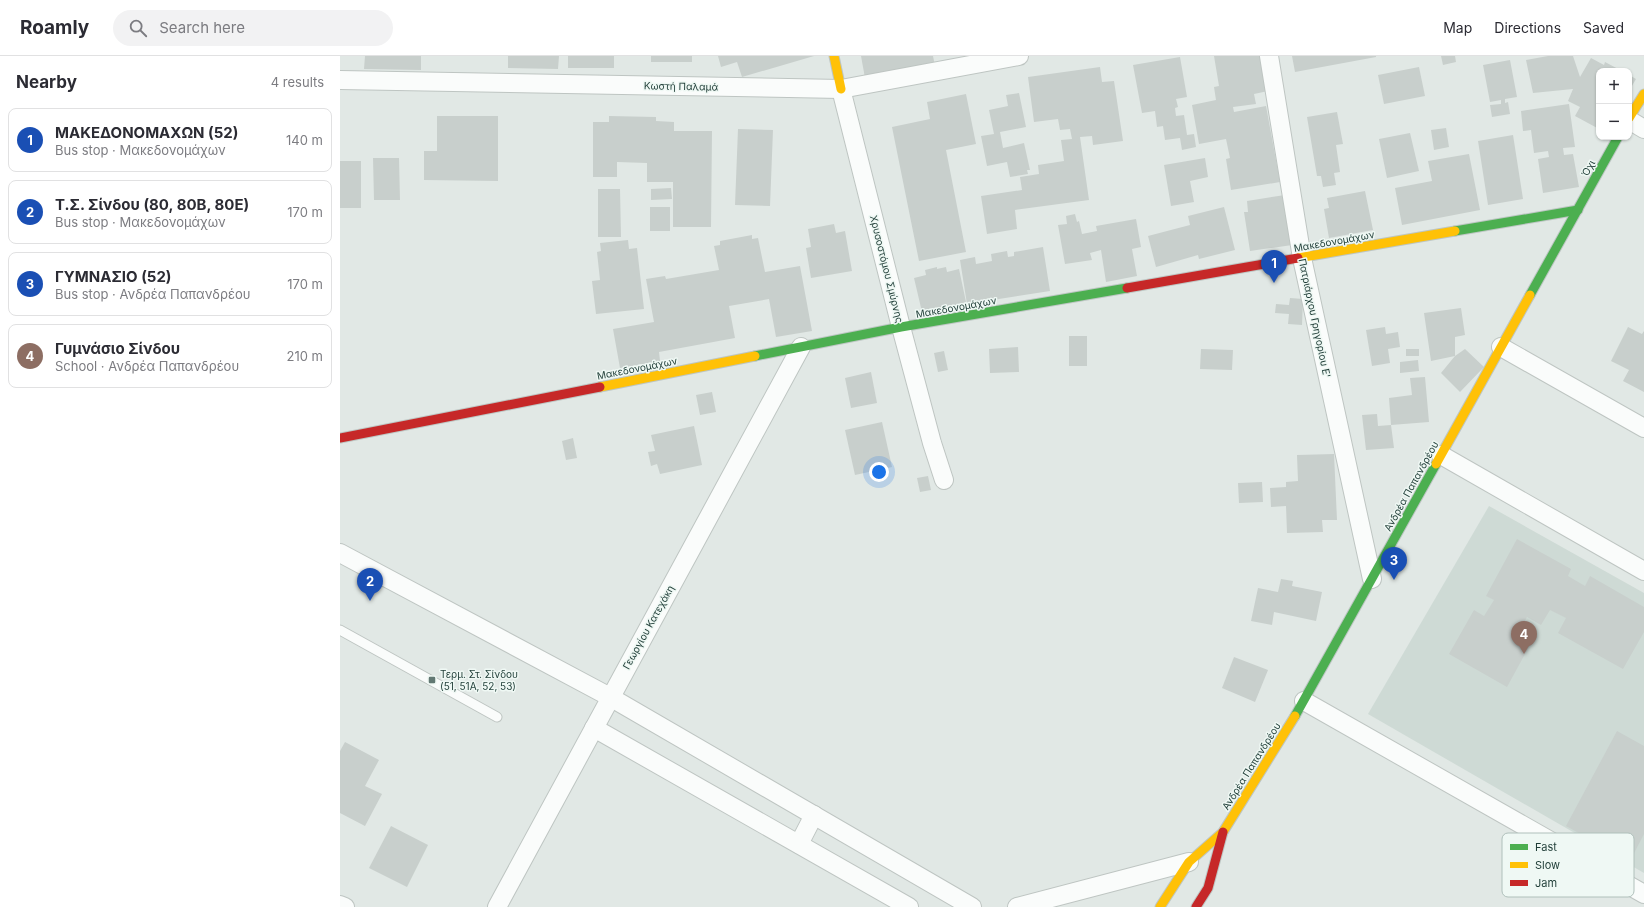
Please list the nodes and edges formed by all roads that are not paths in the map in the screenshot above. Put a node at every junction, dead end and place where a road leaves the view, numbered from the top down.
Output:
1 (834, 56) edge
2 (1019, 56) edge
3 (1269, 56) edge
4 (340, 80) edge
5 (841, 89) junction
6 (1644, 94) edge
7 (1632, 114) edge
8 (1632, 121) edge
9 (1644, 129) edge
10 (1616, 140) edge
11 (1578, 210) junction
12 (1302, 258) junction
13 (901, 327) junction
14 (801, 347) junction
15 (1501, 347) junction
16 (1644, 428) edge
17 (340, 438) edge
18 (1441, 455) junction
19 (944, 480) dead end
20 (340, 553) edge
21 (1644, 571) edge
22 (1372, 579) junction
23 (340, 630) edge
24 (610, 697) junction
25 (1304, 701) junction
26 (497, 717) dead end
27 (594, 728) junction
28 (814, 815) junction
29 (1223, 832) junction
30 (1537, 833) edge
31 (799, 844) junction
32 (1189, 862) junction
33 (1634, 888) edge
34 (1644, 894) edge
35 (1644, 902) edge
36 (340, 905) edge
37 (345, 907) edge
38 (497, 907) edge
39 (909, 907) edge
40 (972, 907) edge
41 (1017, 907) edge
42 (1160, 907) edge
43 (1196, 907) edge
44 (1641, 907) edge

1 - 5 street, Χρυσοστόμου Σμύρνης
2 - 5 street, Κωστή Παλαμά
3 - 12 street, Πατριάρχου Γρηγορίου Ε'
4 - 5 street, Κωστή Παλαμά
5 - 13 street, Χρυσοστόμου Σμύρνης
6 - 7 street
8 - 9 street
10 - 11 street, Όχι
11 - 12 street, Μακεδονομάχων
11 - 15 street, Ανδρέα Παπανδρέου
12 - 13 street, Μακεδονομάχων
12 - 22 street, Πατριάρχου Γρηγορίου Ε'
13 - 14 street, Μακεδονομάχων
13 - 19 street, Χρυσοστόμου Σμύρνης
14 - 17 street, Μακεδονομάχων
14 - 24 street, Γεωργίου Κατεχάκη
15 - 16 street
15 - 18 street, Ανδρέα Παπανδρέου
18 - 21 street
18 - 22 street, Ανδρέα Παπανδρέου
20 - 24 street
22 - 25 street, Ανδρέα Παπανδρέου
23 - 26 lane
24 - 27 street, Γεωργίου Κατεχάκη
24 - 28 street
25 - 29 street, Ανδρέα Παπανδρέου
25 - 30 street
27 - 31 street
27 - 38 street, Γεωργίου Κατεχάκη
28 - 31 street
28 - 40 street
29 - 32 street, Ανδρέα Παπανδρέου
29 - 43 street, Ανδρέα Παπανδρέου
31 - 39 street
32 - 41 street
32 - 42 street, Ανδρέα Παπανδρέου
33 - 34 street
35 - 44 street
36 - 37 street

